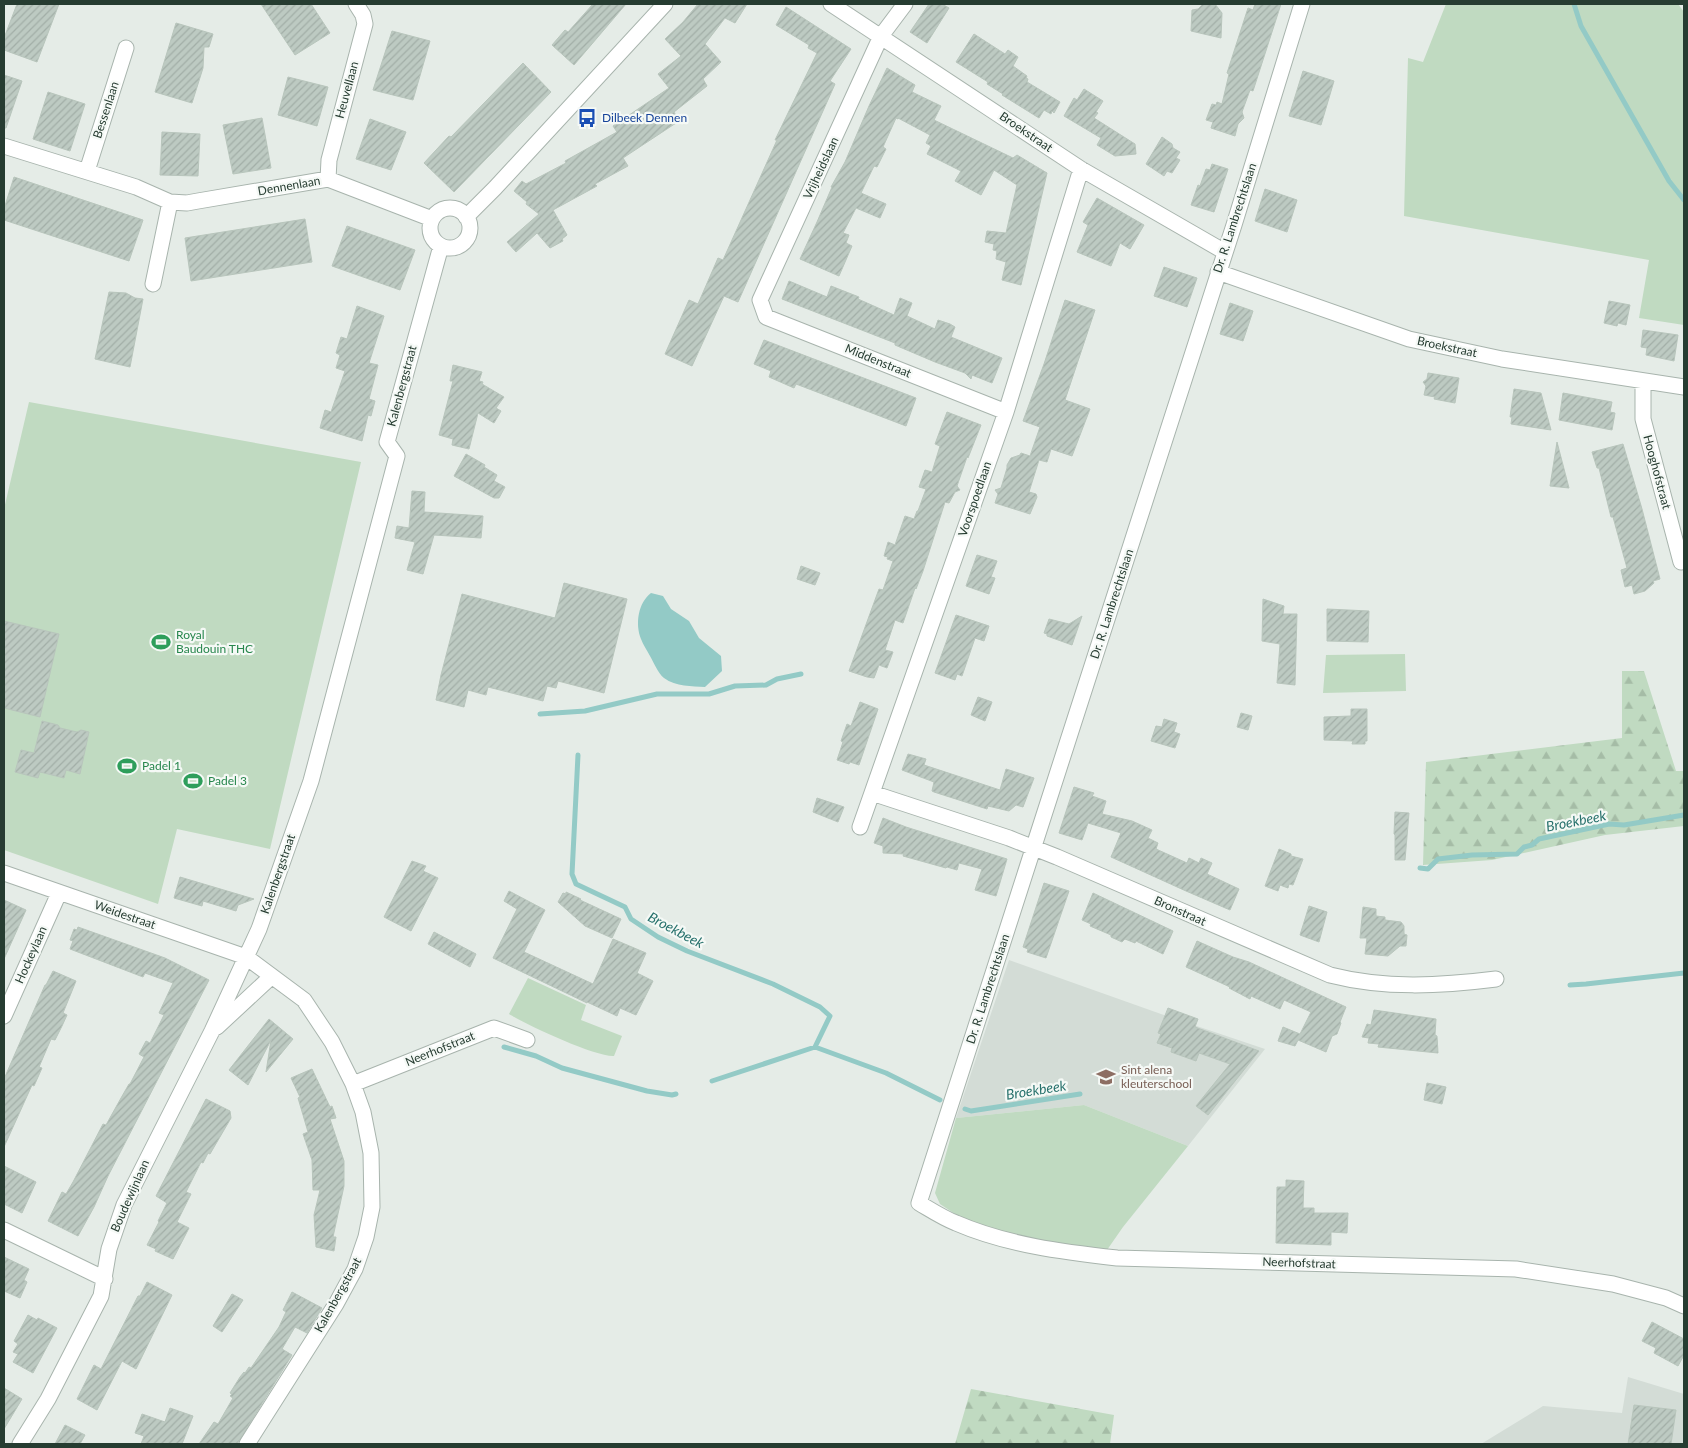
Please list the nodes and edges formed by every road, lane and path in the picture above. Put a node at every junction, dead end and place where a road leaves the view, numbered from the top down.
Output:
1 (356, 4) edge
2 (665, 4) edge
3 (831, 4) edge
4 (904, 4) edge
5 (1302, 4) edge
6 (881, 36) junction
7 (126, 48) dead end
8 (4, 146) edge
9 (1081, 169) junction
10 (87, 171) junction
11 (328, 179) junction
12 (170, 202) junction
13 (466, 217) junction
14 (432, 219) junction
15 (440, 246) junction
16 (1225, 252) junction
17 (1218, 272) junction
18 (153, 284) dead end
19 (760, 300) joint
20 (1643, 381) junction
21 (1684, 387) edge
22 (1006, 412) junction
23 (1681, 562) dead end
24 (872, 793) junction
25 (860, 826) dead end
26 (1034, 848) junction
27 (4, 873) edge
28 (59, 893) junction
29 (246, 957) junction
30 (272, 976) junction
31 (1496, 979) dead end
32 (4, 1016) edge
33 (212, 1031) junction
34 (527, 1040) dead end
35 (353, 1084) junction
36 (918, 1203) joint
37 (4, 1230) edge
38 (105, 1279) junction
39 (1684, 1306) edge
40 (20, 1444) edge
41 (247, 1444) edge

1 - 11 street, Heuvellaan
2 - 13 street
3 - 6 street, Broekstraat
4 - 6 street, Vrijheidslaan
5 - 16 street, Dr. R. Lambrechtslaan
6 - 9 street, Broekstraat
6 - 19 street, Vrijheidslaan
7 - 10 street, Bessenlaan
8 - 10 street, Dennenlaan
9 - 16 street, Broekstraat
9 - 22 street, Voorspoedlaan
10 - 12 street, Dennenlaan
11 - 12 street, Dennenlaan
11 - 14 street, Dennenlaan
12 - 18 street
13 - 14 street
13 - 15 street
14 - 15 street
15 - 29 street, Kalenbergstraat
16 - 17 street, Dr. R. Lambrechtslaan
17 - 20 street, Broekstraat
17 - 26 street, Dr. R. Lambrechtslaan
19 - 22 street, Middenstraat
20 - 21 street, Broekstraat
20 - 23 street, Hooghofstraat
22 - 24 street, Voorspoedlaan
24 - 25 street, Voorspoedlaan
24 - 26 street, Bronstraat
26 - 31 street, Bronstraat
26 - 36 street, Dr. R. Lambrechtslaan
27 - 28 street, Weidestraat
28 - 29 street, Weidestraat
28 - 32 street, Hockeylaan
29 - 30 street, Kalenbergstraat
29 - 33 street, Boudewijnlaan
30 - 33 street, Boudewijnlaan
30 - 35 street, Kalenbergstraat
33 - 38 street, Boudewijnlaan
34 - 35 street, Neerhofstraat
35 - 41 street, Kalenbergstraat
36 - 39 street, Neerhofstraat
37 - 38 street
38 - 40 street, Boudewijnlaan

